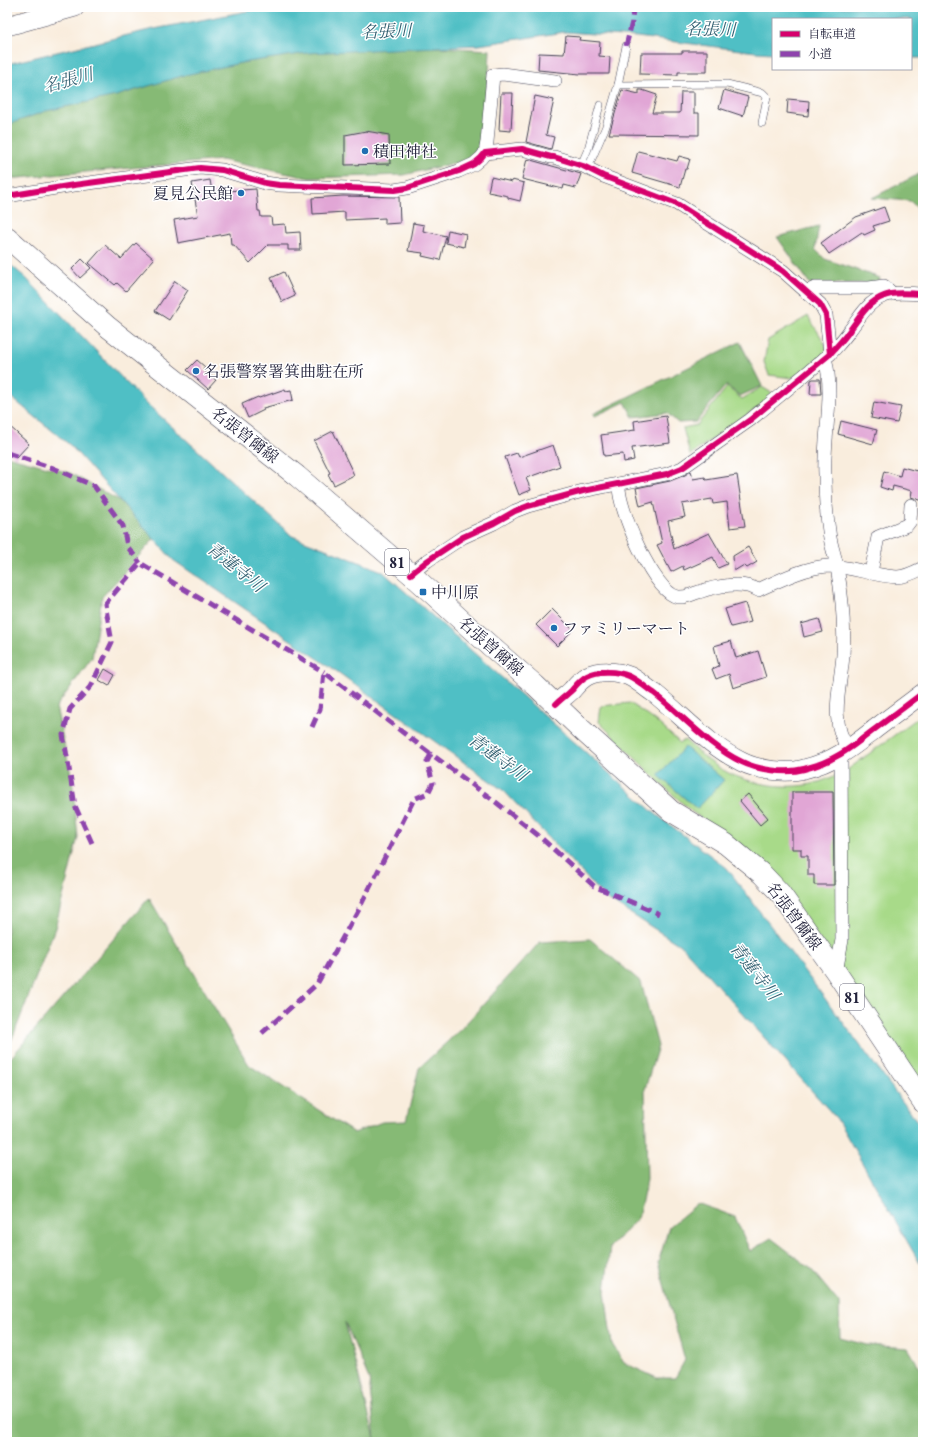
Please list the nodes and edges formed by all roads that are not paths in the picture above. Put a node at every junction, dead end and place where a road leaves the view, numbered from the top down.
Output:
1 (75, 7) edge
2 (7, 26) edge
3 (626, 46) dead end
4 (555, 82) dead end
5 (618, 85) junction
6 (600, 105) dead end
7 (762, 123) dead end
8 (485, 153) junction
9 (584, 166) junction
10 (7, 196) edge
11 (7, 237) edge
12 (806, 292) junction
13 (893, 294) junction
14 (923, 294) edge
15 (828, 356) junction
16 (619, 484) junction
17 (911, 505) dead end
18 (837, 566) junction
19 (923, 568) edge
20 (871, 572) junction
21 (411, 574) junction
22 (923, 693) edge
23 (556, 704) junction
24 (845, 752) junction
25 (836, 972) junction
26 (923, 1102) edge

1 - 2 street
3 - 5 lane
4 - 8 street
5 - 7 lane
5 - 9 lane
6 - 9 lane
8 - 9 street
8 - 10 street
9 - 12 street
11 - 21 main road, 名張曽爾線 / 81
12 - 13 street
12 - 15 street
13 - 14 street
13 - 15 street
15 - 16 street
15 - 18 street
16 - 18 street
16 - 21 street
17 - 20 street
18 - 20 street
18 - 24 street
19 - 20 street
21 - 23 main road, 名張曽爾線 / 81
22 - 24 street
23 - 24 street
23 - 25 main road, 名張曽爾線 / 81
24 - 25 street
25 - 26 main road, 名張曽爾線 / 81

